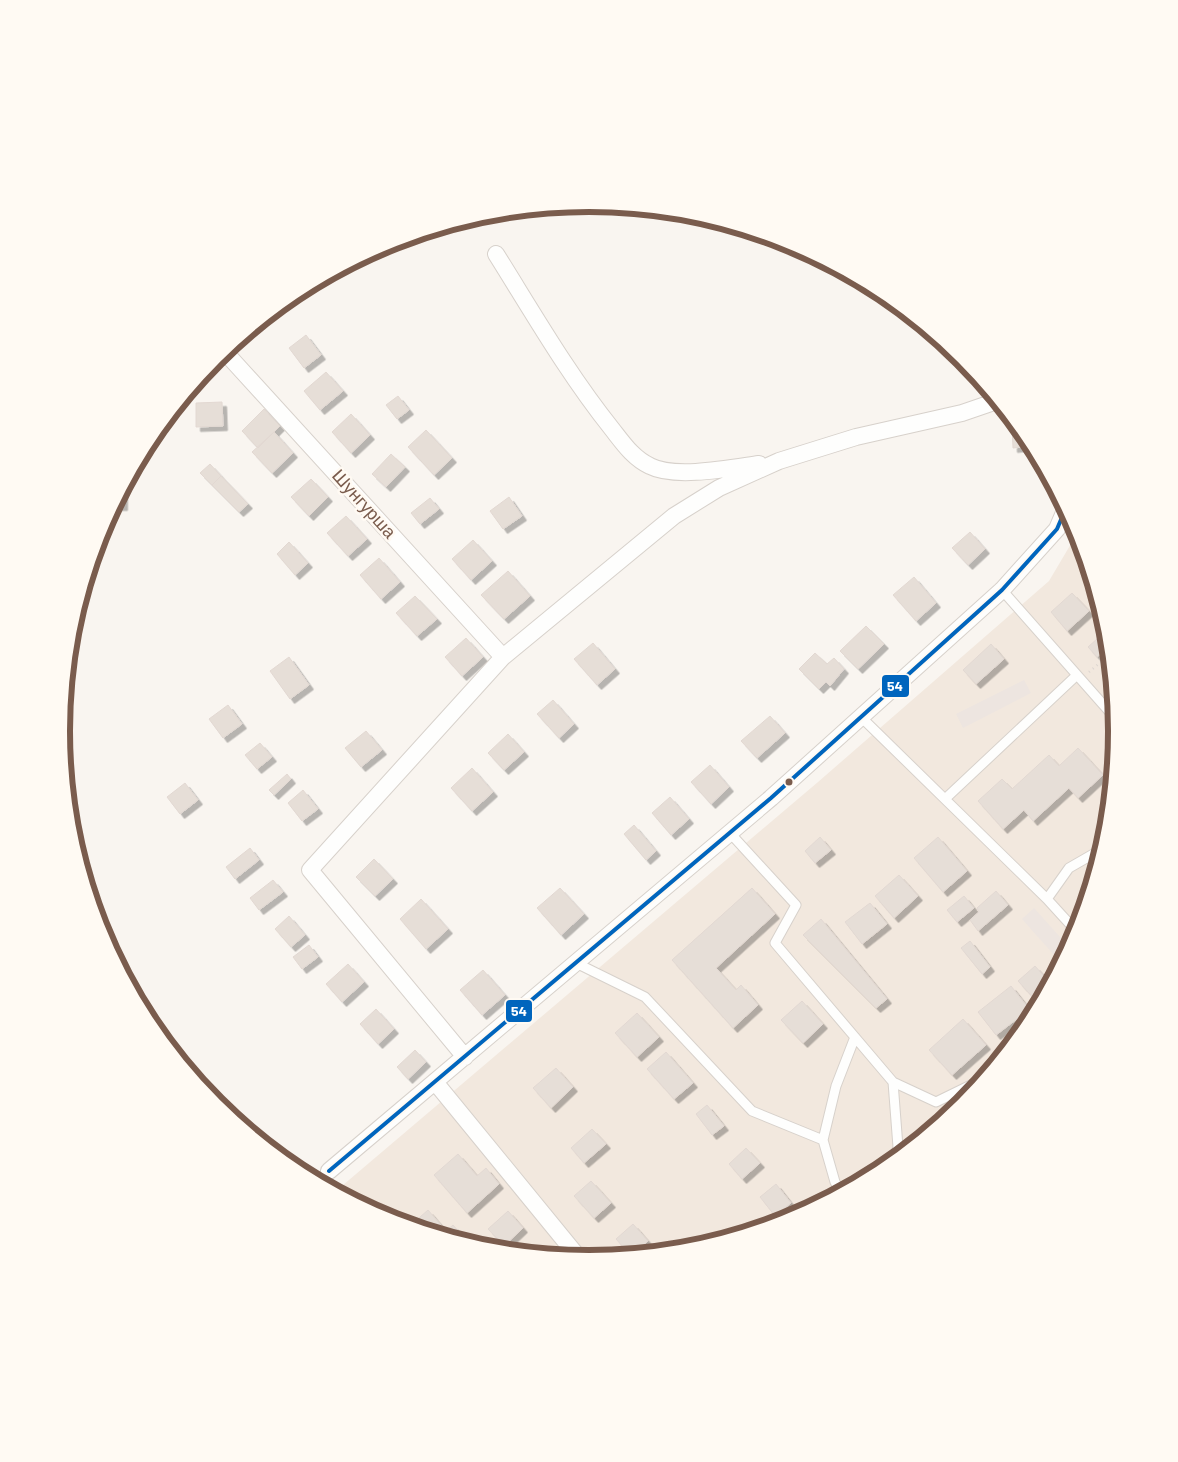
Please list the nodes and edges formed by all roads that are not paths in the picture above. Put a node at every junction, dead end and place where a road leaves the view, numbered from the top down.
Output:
1 (496, 254) dead end
2 (230, 357) edge
3 (991, 403) edge
4 (779, 461) junction
5 (1062, 518) edge
6 (1002, 590) junction
7 (503, 657) junction
8 (1079, 677) junction
9 (1107, 708) edge
10 (861, 717) junction
11 (945, 799) junction
12 (730, 833) junction
13 (1093, 854) edge
14 (1047, 899) junction
15 (1070, 924) edge
16 (576, 963) junction
17 (856, 1038) junction
18 (465, 1057) junction
19 (435, 1082) junction
20 (893, 1082) junction
21 (966, 1088) edge
22 (823, 1140) junction
23 (898, 1148) edge
24 (329, 1171) dead end
25 (837, 1186) edge
26 (573, 1250) edge

1 - 4 street
2 - 7 street, Шунгурша
3 - 4 street
4 - 7 street
5 - 6 street
6 - 8 lane
6 - 10 street
7 - 18 street
8 - 9 lane
8 - 11 lane
10 - 11 lane
10 - 12 street
11 - 14 lane
12 - 16 street
12 - 17 lane
13 - 14 lane
14 - 15 lane
16 - 18 street
16 - 22 lane
17 - 20 lane
17 - 22 lane
18 - 19 street
19 - 24 street
19 - 26 street
20 - 21 lane
20 - 23 lane
22 - 25 lane

